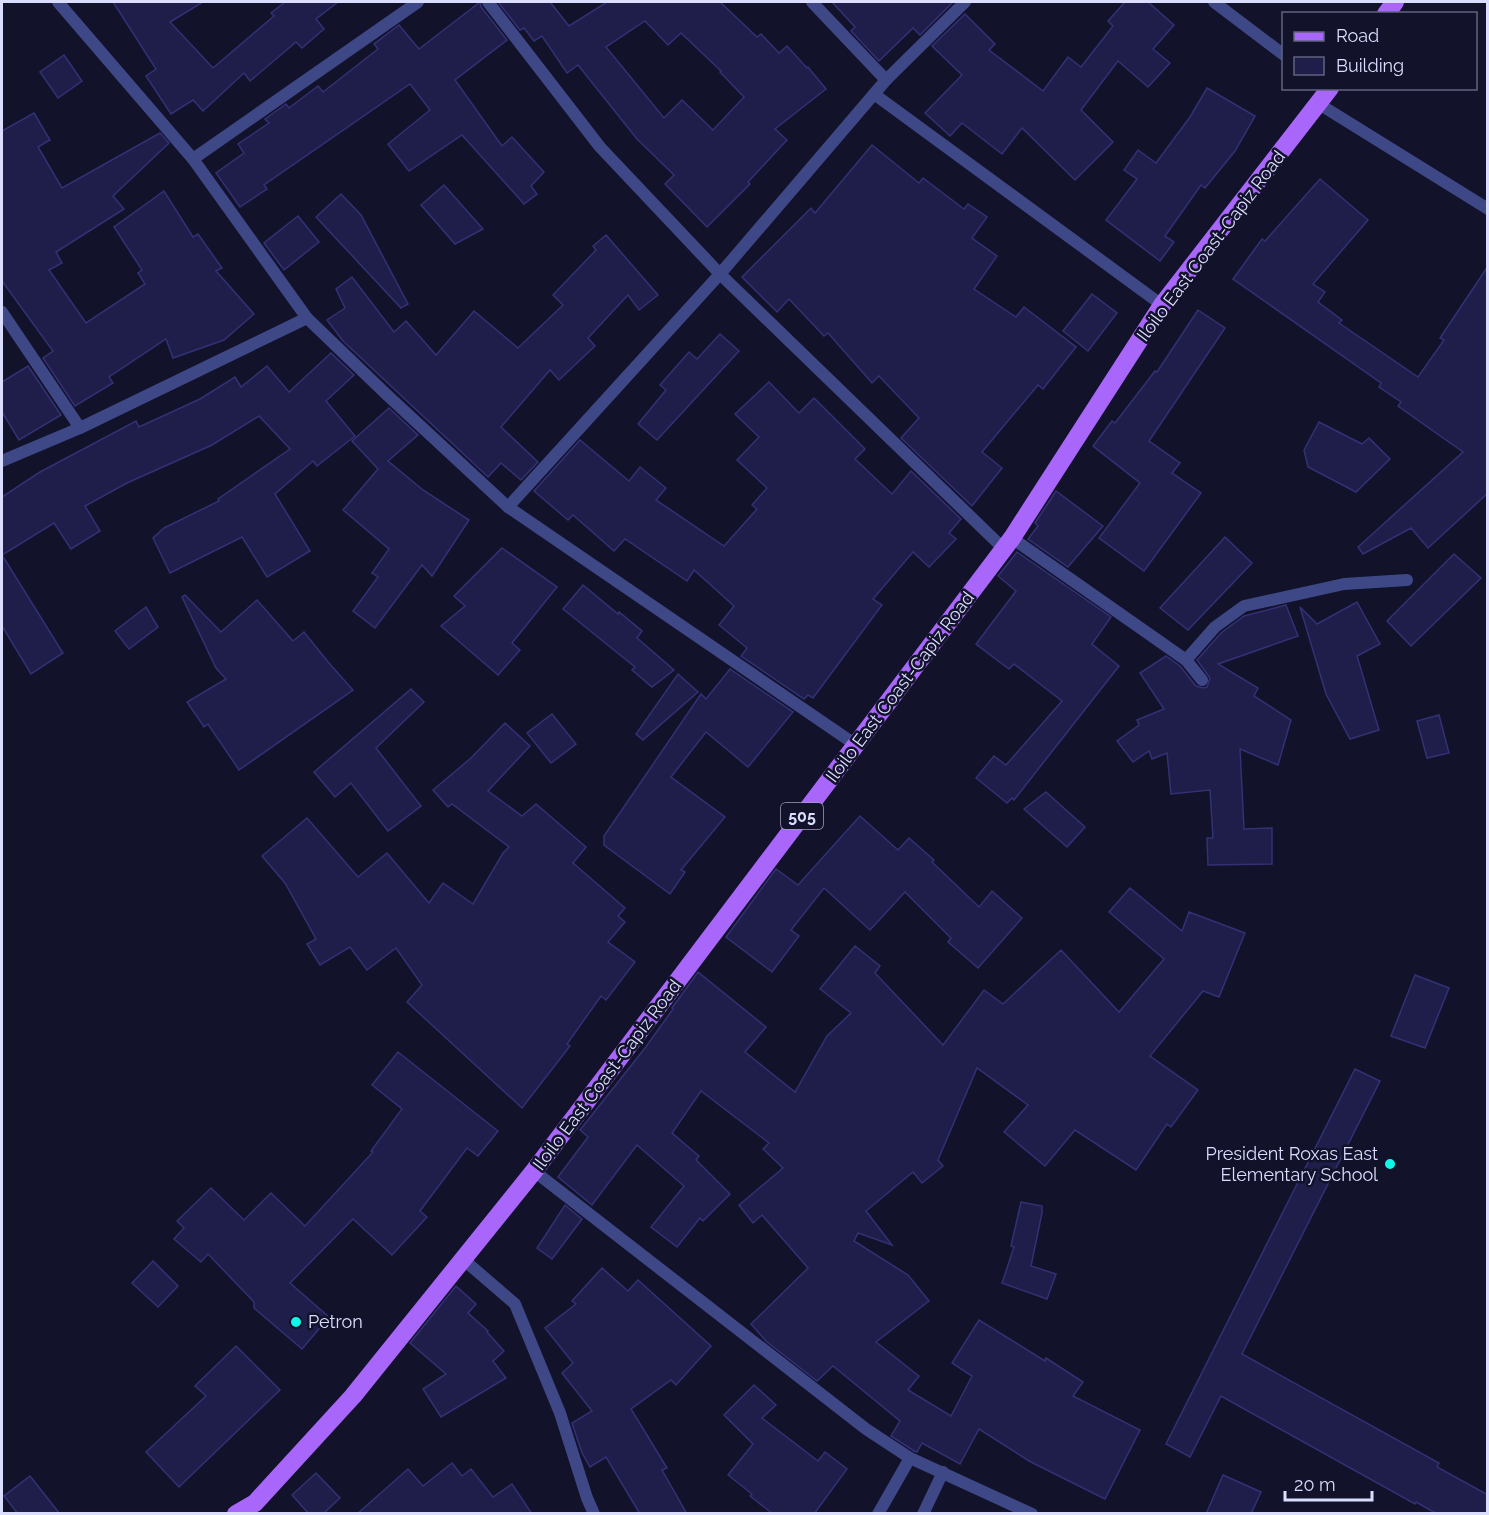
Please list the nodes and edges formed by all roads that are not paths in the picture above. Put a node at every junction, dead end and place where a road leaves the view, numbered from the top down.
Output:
1 (58, 2) edge
2 (418, 2) edge
3 (488, 2) edge
4 (812, 2) edge
5 (965, 2) edge
6 (1214, 2) edge
7 (1282, 53) edge
8 (886, 80) junction
9 (1326, 93) edge
10 (874, 94) junction
11 (193, 159) junction
12 (1488, 210) edge
13 (720, 274) junction
14 (1161, 305) junction
15 (2, 312) edge
16 (307, 318) junction
17 (80, 428) junction
18 (2, 461) edge
19 (508, 507) junction
20 (1008, 544) junction
21 (1407, 580) dead end
22 (1186, 660) junction
23 (1202, 680) dead end
24 (856, 745) junction
25 (534, 1171) junction
26 (464, 1260) junction
27 (910, 1458) junction
28 (943, 1472) junction
29 (256, 1508) edge
30 (236, 1514) edge
31 (594, 1514) edge
32 (878, 1514) edge
33 (923, 1514) edge
34 (1032, 1514) edge

1 - 11 street
2 - 11 street
3 - 13 street
4 - 8 street
5 - 8 street
6 - 7 street
8 - 10 street
9 - 12 street
9 - 14 main road, Iloilo East Coast-Capiz Road / 505
10 - 13 street
10 - 14 street
11 - 16 street
13 - 19 street
13 - 20 street
14 - 20 main road, Iloilo East Coast-Capiz Road / 505
15 - 17 street
16 - 17 street
16 - 19 street
17 - 18 street
19 - 24 street
20 - 22 street
20 - 24 main road, Iloilo East Coast-Capiz Road / 505
21 - 22 street
22 - 23 street
24 - 25 main road, Iloilo East Coast-Capiz Road / 505
25 - 26 main road, Iloilo East Coast-Capiz Road / 505
25 - 27 street
26 - 29 main road, Iloilo East Coast-Capiz Road / 505
26 - 31 street
27 - 28 street
27 - 32 street
28 - 33 street
28 - 34 street
29 - 30 main road, Iloilo East Coast-Capiz Road / 505

